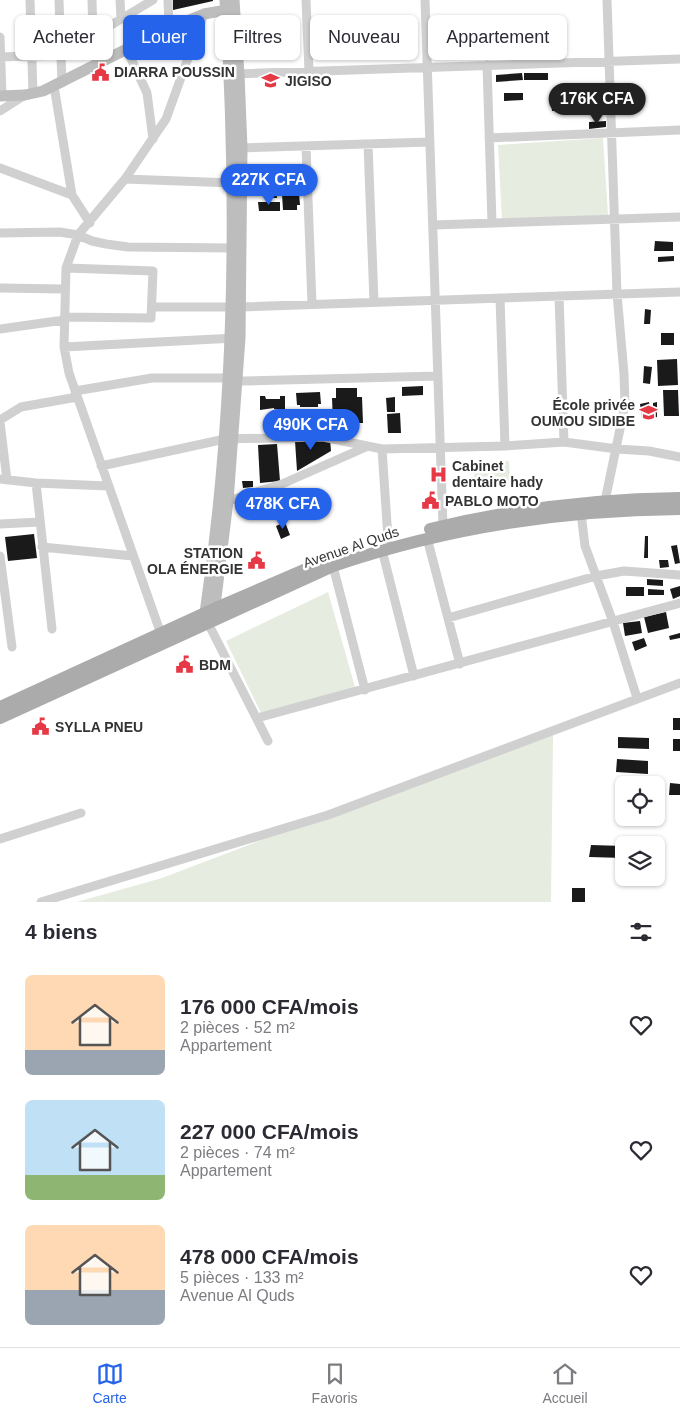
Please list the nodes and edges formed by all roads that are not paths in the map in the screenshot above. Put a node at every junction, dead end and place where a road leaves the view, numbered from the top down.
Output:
1 (30, 0) edge
2 (60, 0) edge
3 (92, 0) edge
4 (120, 0) edge
5 (153, 0) edge
6 (168, 0) edge
7 (306, 0) edge
8 (425, 0) edge
9 (607, 0) edge
10 (230, 4) edge
11 (204, 14) joint
12 (31, 15) edge
13 (60, 15) edge
14 (92, 15) edge
15 (169, 15) edge
16 (121, 18) junction
17 (113, 23) edge
18 (0, 37) edge
19 (123, 52) edge
20 (0, 57) edge
21 (15, 57) edge
22 (32, 60) edge
23 (60, 60) edge
24 (132, 60) edge
25 (609, 61) junction
26 (679, 61) edge
27 (487, 65) junction
28 (427, 68) junction
29 (309, 71) junction
30 (234, 74) junction
31 (58, 85) junction
32 (29, 94) junction
33 (1, 96) edge
34 (0, 111) edge
35 (680, 130) edge
36 (612, 132) junction
37 (489, 138) junction
38 (153, 139) junction
39 (430, 142) junction
40 (368, 144) junction
41 (306, 146) junction
42 (237, 148) junction
43 (0, 168) edge
44 (125, 179) junction
45 (233, 183) junction
46 (72, 194) junction
47 (680, 217) edge
48 (615, 219) junction
49 (90, 223) junction
50 (492, 223) junction
51 (433, 225) junction
52 (0, 233) edge
53 (78, 235) junction
54 (232, 248) junction
55 (66, 268) junction
56 (0, 288) edge
57 (64, 289) junction
58 (680, 292) edge
59 (617, 294) junction
60 (559, 296) junction
61 (500, 298) junction
62 (435, 300) junction
63 (374, 302) junction
64 (312, 304) junction
65 (152, 307) junction
66 (236, 307) junction
67 (64, 319) junction
68 (0, 329) edge
69 (236, 338) junction
70 (64, 347) junction
71 (438, 376) junction
72 (236, 379) junction
73 (76, 394) junction
74 (0, 421) edge
75 (229, 439) junction
76 (564, 442) junction
77 (505, 446) junction
78 (366, 447) junction
79 (440, 448) junction
80 (617, 449) junction
81 (382, 450) junction
82 (680, 457) edge
83 (101, 466) junction
84 (4, 479) edge
85 (36, 483) junction
86 (108, 486) junction
87 (680, 498) edge
88 (228, 501) junction
89 (605, 501) junction
90 (680, 509) edge
91 (581, 513) junction
92 (40, 522) junction
93 (0, 524) edge
94 (443, 526) junction
95 (427, 538) junction
96 (385, 544) junction
97 (42, 547) junction
98 (0, 556) edge
99 (133, 556) junction
100 (333, 566) junction
101 (680, 575) edge
102 (596, 576) junction
103 (680, 603) edge
104 (4, 615) edge
105 (210, 618) junction
106 (448, 618) junction
107 (614, 622) junction
108 (52, 629) dead end
109 (161, 634) junction
110 (12, 647) dead end
111 (460, 664) junction
112 (414, 676) junction
113 (680, 683) edge
114 (365, 690) junction
115 (637, 698) junction
116 (0, 707) edge
117 (0, 718) edge
118 (258, 718) junction
119 (268, 742) dead end
120 (81, 812) dead end
121 (0, 838) edge
122 (41, 902) edge

1 - 12 street
2 - 13 street
3 - 14 street
4 - 16 street
5 - 16 street
6 - 15 street
7 - 29 street
8 - 28 street
9 - 25 street
10 - 11 main road
10 - 30 main road
11 - 38 street
16 - 17 street
18 - 20 street
19 - 31 main road
20 - 21 street
20 - 33 street
22 - 32 street
23 - 31 street
24 - 38 street
25 - 26 street
25 - 27 street
25 - 36 street
27 - 28 street
27 - 37 street
28 - 29 street
28 - 39 street
29 - 30 street
30 - 42 main road
31 - 32 main road
31 - 46 street
32 - 33 main road
32 - 34 street
35 - 36 street
36 - 37 street
36 - 48 street
37 - 50 street
38 - 44 street
39 - 40 street
39 - 51 street
40 - 41 street
40 - 63 street
41 - 42 street
41 - 64 street
42 - 45 main road
42 - 66 main road
43 - 46 street
44 - 45 street
44 - 49 street
45 - 54 main road
46 - 49 street
47 - 48 street
48 - 50 street
48 - 59 street
49 - 53 street
50 - 51 street
51 - 62 street
52 - 53 street
53 - 54 street
53 - 55 street
54 - 66 main road
55 - 57 street
55 - 65 street
56 - 57 street
57 - 67 street
58 - 59 street
59 - 60 street
59 - 80 street
60 - 61 street
60 - 76 street
61 - 62 street
61 - 77 street
62 - 63 street
62 - 71 street
63 - 64 street
64 - 66 street
65 - 66 street
65 - 67 street
66 - 69 main road
67 - 68 street
67 - 70 street
69 - 70 street
69 - 72 main road
70 - 73 street
71 - 72 street
71 - 79 street
72 - 73 street
72 - 75 main road
73 - 74 street
73 - 83 street
74 - 84 street
75 - 78 street
75 - 83 street
75 - 88 main road
75 - 105 main road
76 - 77 street
76 - 80 street
77 - 79 street
78 - 81 street
78 - 88 street
79 - 81 street
79 - 94 street
80 - 82 street
80 - 89 street
81 - 96 street
83 - 86 street
84 - 85 street
85 - 86 street
85 - 92 street
86 - 99 street
87 - 89 main road, Avenue Al Quds
88 - 105 main road
89 - 94 main road, Avenue Al Quds
90 - 91 main road, Avenue Al Quds
91 - 95 main road, Avenue Al Quds
91 - 102 street
92 - 93 street
92 - 97 street
94 - 96 main road, Avenue Al Quds
95 - 96 main road, Avenue Al Quds
95 - 106 street
96 - 100 main road, Avenue Al Quds
96 - 105 main road, Avenue Al Quds
96 - 112 street
97 - 99 street
97 - 108 street
98 - 104 street
99 - 109 street
100 - 105 main road, Avenue Al Quds
100 - 114 street
101 - 102 street
102 - 106 street
102 - 107 street
103 - 107 street
104 - 110 street
105 - 109 main road, Avenue Al Quds
105 - 117 main road, Avenue Al Quds
105 - 118 street
106 - 111 street
107 - 111 street
107 - 115 street
109 - 116 main road, Avenue Al Quds
111 - 112 street
112 - 114 street
113 - 115 street
114 - 118 street
115 - 122 street
118 - 119 street
120 - 121 street

